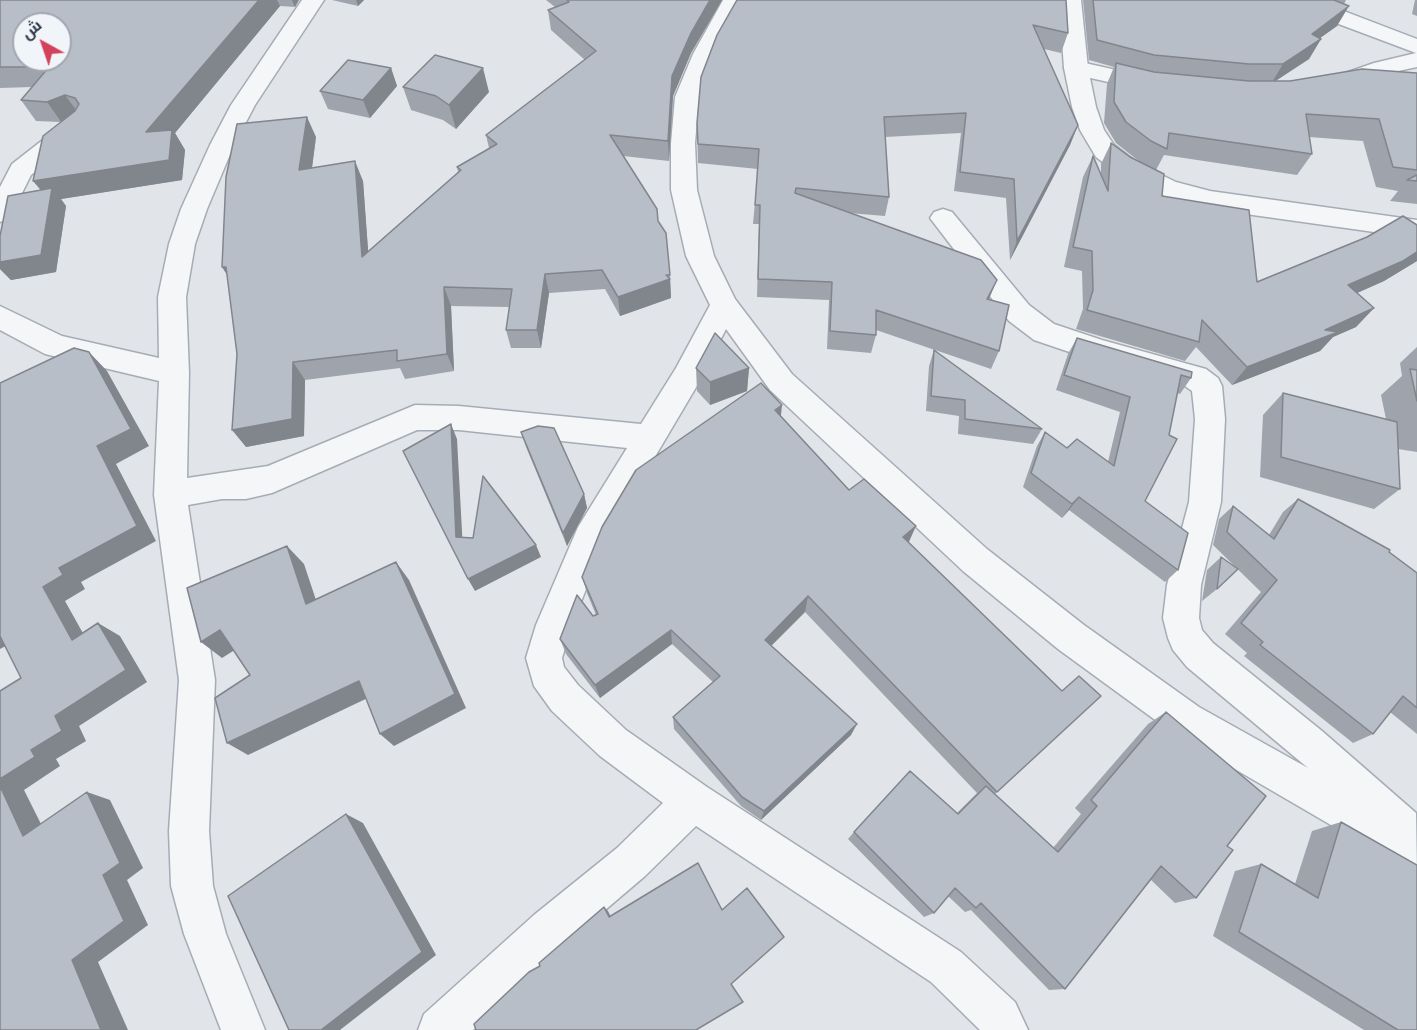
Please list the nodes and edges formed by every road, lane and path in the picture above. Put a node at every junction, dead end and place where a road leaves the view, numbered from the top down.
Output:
1 (313, 0) edge
2 (734, 0) edge
3 (1070, 0) edge
4 (1296, 0) edge
5 (1417, 47) edge
6 (1417, 60) edge
7 (1076, 68) junction
8 (1180, 88) edge
9 (1319, 88) edge
10 (79, 125) edge
11 (0, 213) edge
12 (943, 218) dead end
13 (1417, 229) edge
14 (724, 305) junction
15 (0, 317) edge
16 (174, 373) junction
17 (650, 438) junction
18 (170, 495) junction
19 (693, 801) junction
20 (1417, 840) edge
21 (1417, 853) edge
22 (243, 1030) edge
23 (440, 1030) edge
24 (1006, 1030) edge

1 - 16 street
2 - 14 street
3 - 7 street
4 - 5 street
6 - 9 street
7 - 8 street
7 - 13 street
10 - 11 street
12 - 20 street
14 - 17 street
14 - 21 street
15 - 16 street
16 - 18 street
17 - 18 street
17 - 19 street
18 - 22 street
19 - 23 street
19 - 24 street

